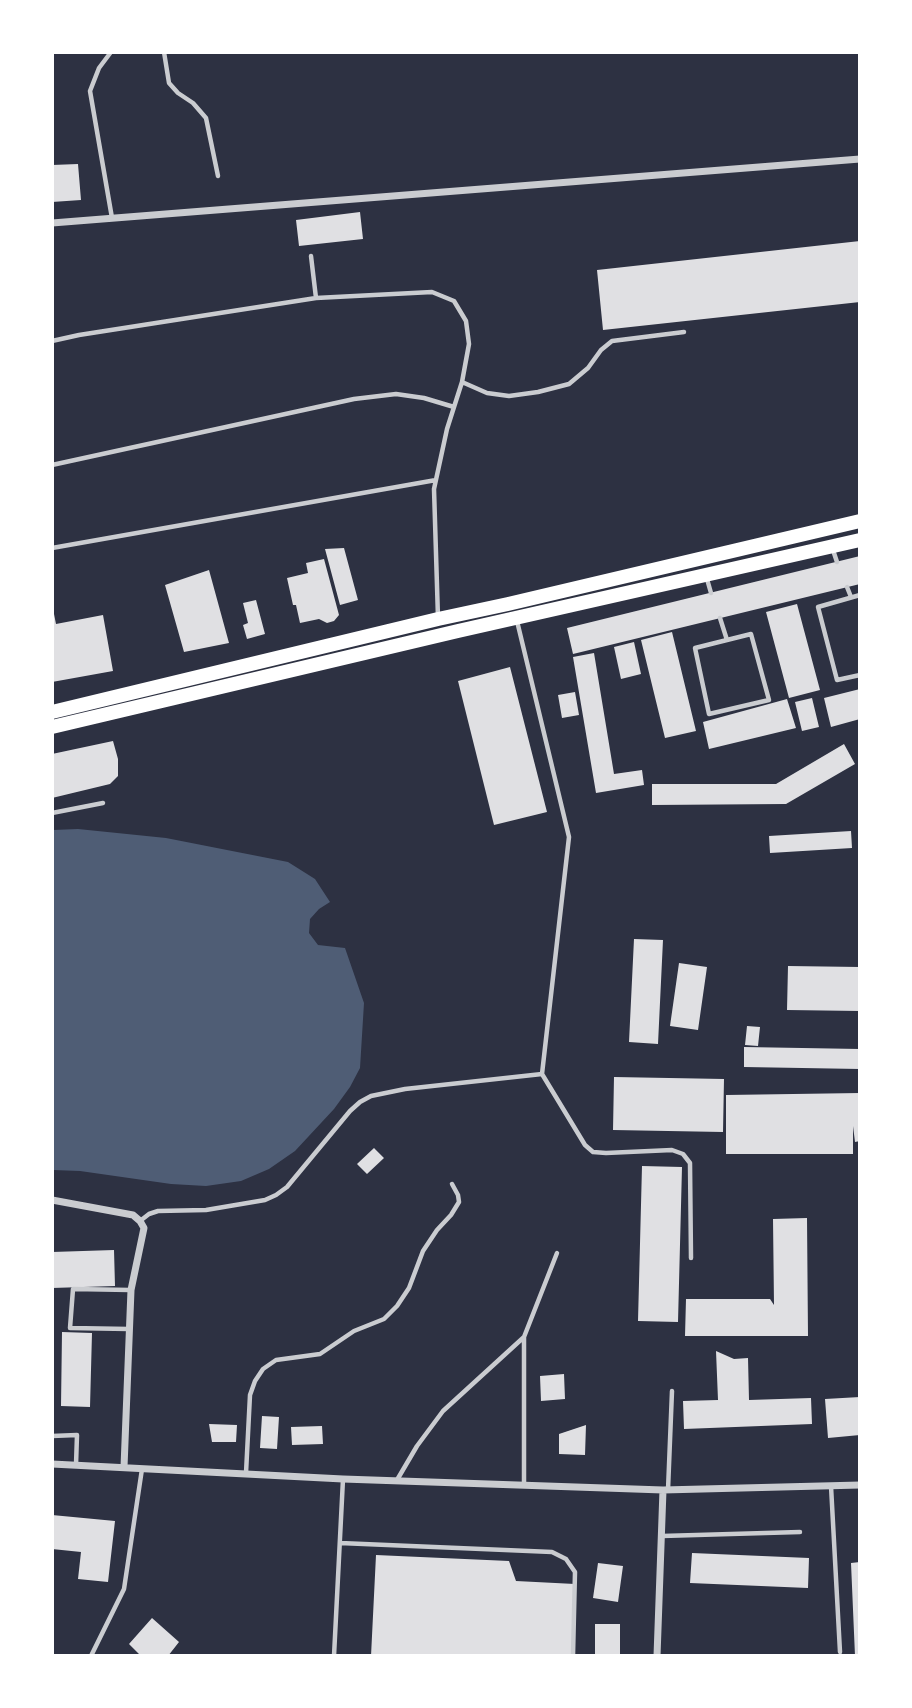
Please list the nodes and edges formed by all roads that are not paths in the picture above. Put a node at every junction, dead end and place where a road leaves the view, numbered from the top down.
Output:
1 (111, 52) edge
2 (164, 52) edge
3 (859, 159) edge
4 (219, 176) dead end
5 (112, 218) junction
6 (52, 223) edge
7 (312, 256) dead end
8 (316, 298) junction
9 (684, 332) dead end
10 (52, 341) edge
11 (462, 382) junction
12 (454, 407) junction
13 (52, 465) edge
14 (436, 480) junction
15 (859, 521) edge
16 (859, 540) edge
17 (831, 546) junction
18 (52, 548) edge
19 (837, 562) dead end
20 (706, 575) junction
21 (847, 587) dead end
22 (711, 593) dead end
23 (859, 595) edge
24 (851, 597) junction
25 (517, 618) junction
26 (720, 618) dead end
27 (438, 619) junction
28 (727, 640) junction
29 (859, 675) edge
30 (52, 712) edge
31 (52, 727) edge
32 (103, 803) dead end
33 (52, 813) edge
34 (542, 1074) junction
35 (452, 1184) dead end
36 (52, 1200) edge
37 (141, 1221) junction
38 (557, 1253) dead end
39 (691, 1258) dead end
40 (131, 1290) junction
41 (129, 1329) junction
42 (524, 1337) junction
43 (672, 1391) dead end
44 (52, 1436) edge
45 (52, 1464) edge
46 (76, 1465) junction
47 (124, 1467) junction
48 (142, 1469) junction
49 (246, 1473) junction
50 (343, 1479) junction
51 (397, 1481) junction
52 (524, 1485) junction
53 (859, 1485) edge
54 (831, 1486) junction
55 (666, 1490) junction
56 (800, 1532) dead end
57 (661, 1536) junction
58 (340, 1544) junction
59 (840, 1652) dead end
60 (91, 1656) edge
61 (334, 1656) edge
62 (573, 1656) edge
63 (657, 1656) edge

1 - 5 lane
2 - 4 lane
3 - 5 street
5 - 6 street
7 - 8 lane
8 - 10 lane
8 - 11 lane
9 - 11 lane
11 - 12 lane
12 - 13 lane
12 - 14 lane
14 - 18 lane
14 - 27 lane
15 - 27 main road
16 - 17 main road
17 - 19 lane
17 - 20 main road
20 - 22 lane
20 - 25 main road
21 - 24 lane
23 - 24 lane
24 - 29 lane
25 - 31 main road
25 - 34 lane
26 - 28 lane
27 - 30 main road
28 - 28 lane
32 - 33 lane
34 - 37 lane
34 - 39 lane
35 - 49 lane
36 - 37 street
37 - 40 street
38 - 42 lane
40 - 41 street
40 - 41 lane
41 - 47 street
42 - 51 lane
42 - 52 lane
43 - 55 lane
44 - 46 lane
45 - 46 street
46 - 47 street
47 - 48 street
48 - 49 street
48 - 60 lane
49 - 50 street
50 - 51 street
50 - 58 lane
51 - 52 street
52 - 55 street
53 - 54 street
54 - 55 street
54 - 59 lane
55 - 57 street
56 - 57 lane
57 - 63 street
58 - 61 lane
58 - 62 lane

